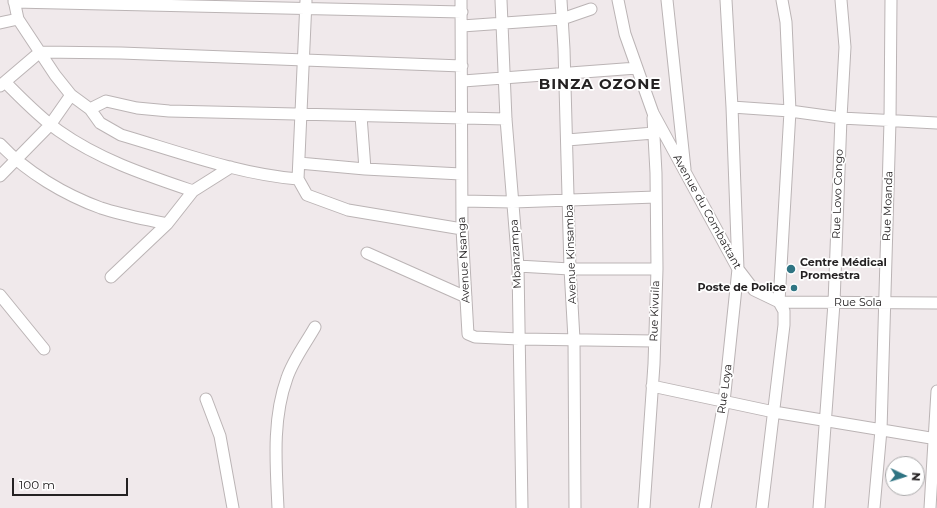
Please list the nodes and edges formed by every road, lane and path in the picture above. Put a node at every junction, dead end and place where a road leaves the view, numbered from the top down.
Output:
1 (461, 0) edge
2 (501, 0) edge
3 (561, 0) edge
4 (618, 0) edge
5 (667, 0) edge
6 (726, 0) edge
7 (782, 0) edge
8 (841, 0) edge
9 (891, 0) edge
10 (14, 1) edge
11 (306, 4) edge
12 (592, 9) dead end
13 (462, 12) junction
14 (18, 19) junction
15 (562, 19) junction
16 (502, 22) junction
17 (0, 23) edge
18 (462, 26) junction
19 (40, 52) junction
20 (305, 59) junction
21 (462, 66) junction
22 (637, 68) junction
23 (565, 74) junction
24 (505, 78) junction
25 (463, 81) junction
26 (2, 84) edge
27 (71, 95) junction
28 (732, 107) junction
29 (90, 109) junction
30 (790, 111) junction
31 (653, 113) junction
32 (302, 114) junction
33 (361, 116) junction
34 (841, 118) junction
35 (462, 119) junction
36 (506, 120) junction
37 (890, 121) junction
38 (937, 123) edge
39 (50, 125) junction
40 (654, 133) junction
41 (567, 140) junction
42 (0, 144) edge
43 (17, 160) junction
44 (299, 163) junction
45 (231, 167) junction
46 (365, 169) junction
47 (461, 174) junction
48 (0, 176) edge
49 (685, 176) junction
50 (298, 178) junction
51 (193, 191) junction
52 (656, 197) junction
53 (569, 200) junction
54 (462, 201) junction
55 (513, 202) junction
56 (167, 224) junction
57 (462, 229) junction
58 (367, 253) dead end
59 (518, 266) junction
60 (570, 269) junction
61 (657, 269) junction
62 (738, 270) junction
63 (111, 277) dead end
64 (0, 296) edge
65 (466, 297) junction
66 (779, 302) junction
67 (834, 303) junction
68 (885, 303) junction
69 (937, 303) edge
70 (315, 327) dead end
71 (519, 339) junction
72 (574, 339) junction
73 (654, 341) junction
74 (44, 349) dead end
75 (652, 386) junction
76 (937, 391) edge
77 (206, 399) dead end
78 (724, 402) junction
79 (774, 412) junction
80 (827, 420) junction
81 (881, 430) junction
82 (936, 439) edge
83 (233, 508) edge
84 (278, 508) edge
85 (522, 508) edge
86 (575, 508) edge
87 (644, 508) edge
88 (704, 508) edge
89 (762, 508) edge
90 (819, 508) edge
91 (874, 508) edge
92 (930, 508) edge

1 - 13 street, Avenue Nsanga
2 - 16 street, Mbanzampa
3 - 15 street, Avenue Kinsamba
4 - 22 street, Avenue du Combattant
5 - 49 street
6 - 28 street, Rue Loya
7 - 30 street
8 - 34 street, Rue Lovo Congo
9 - 37 street, Rue Moanda
10 - 11 street
10 - 14 street
11 - 13 street
11 - 20 street
12 - 15 street
13 - 18 street, Avenue Nsanga
14 - 17 street
14 - 19 street
15 - 16 street
15 - 23 street, Avenue Kinsamba
16 - 18 street
16 - 24 street, Mbanzampa
18 - 21 street, Avenue Nsanga
19 - 20 street
19 - 26 street
19 - 27 street
20 - 21 street
20 - 32 street
21 - 25 street, Avenue Nsanga
22 - 23 street
22 - 31 street, Avenue du Combattant
23 - 24 street
23 - 41 street, Avenue Kinsamba
24 - 25 street
24 - 36 street, Mbanzampa
25 - 35 street, Avenue Nsanga
26 - 39 street
27 - 29 street
27 - 39 street
28 - 30 street
28 - 62 street, Rue Loya
29 - 32 street
29 - 45 street
30 - 34 street
30 - 66 street
31 - 40 street, Rue Kivuila
31 - 49 street, Avenue du Combattant
32 - 33 street
32 - 44 street
33 - 35 street
33 - 46 street
34 - 37 street
34 - 67 street, Rue Lovo Congo
35 - 36 street
35 - 47 street, Avenue Nsanga
36 - 55 street, Mbanzampa
37 - 38 street
37 - 68 street, Rue Moanda
39 - 43 street
39 - 51 street
40 - 41 street
40 - 52 street, Rue Kivuila
41 - 53 street, Avenue Kinsamba
42 - 43 street
43 - 48 street
43 - 56 street
44 - 46 street
44 - 50 street
45 - 50 street
45 - 51 street
46 - 47 street
47 - 54 street, Avenue Nsanga
49 - 62 street, Avenue du Combattant
50 - 57 street
51 - 56 street
52 - 53 street
52 - 61 street, Rue Kivuila
53 - 55 street
53 - 60 street, Avenue Kinsamba
54 - 55 street
54 - 57 street, Avenue Nsanga
55 - 59 street, Mbanzampa
56 - 63 street
57 - 65 street, Avenue Nsanga
58 - 65 street
59 - 60 street
59 - 71 street, Mbanzampa
60 - 61 street
60 - 72 street, Avenue Kinsamba
61 - 73 street, Rue Kivuila
62 - 66 street, Avenue du Combattant
62 - 78 street, Rue Loya
64 - 74 street
65 - 71 street, Avenue Nsanga
66 - 67 street, Rue Sola
66 - 79 street
67 - 68 street, Rue Sola
67 - 80 street, Rue Lovo Congo
68 - 69 street, Rue Sola
68 - 81 street, Rue Moanda
70 - 84 street
71 - 72 street, Avenue Nsanga
71 - 85 street, Mbanzampa
72 - 73 street, Avenue Nsanga
72 - 86 street, Avenue Kinsamba
73 - 75 street, Rue Kivuila
75 - 78 street
75 - 87 street, Rue Kivuila
76 - 82 street
77 - 83 street
78 - 79 street
78 - 88 street, Rue Loya
79 - 80 street
79 - 89 street
80 - 81 street
80 - 90 street, Rue Lovo Congo
81 - 82 street
81 - 91 street, Rue Moanda
82 - 92 street

